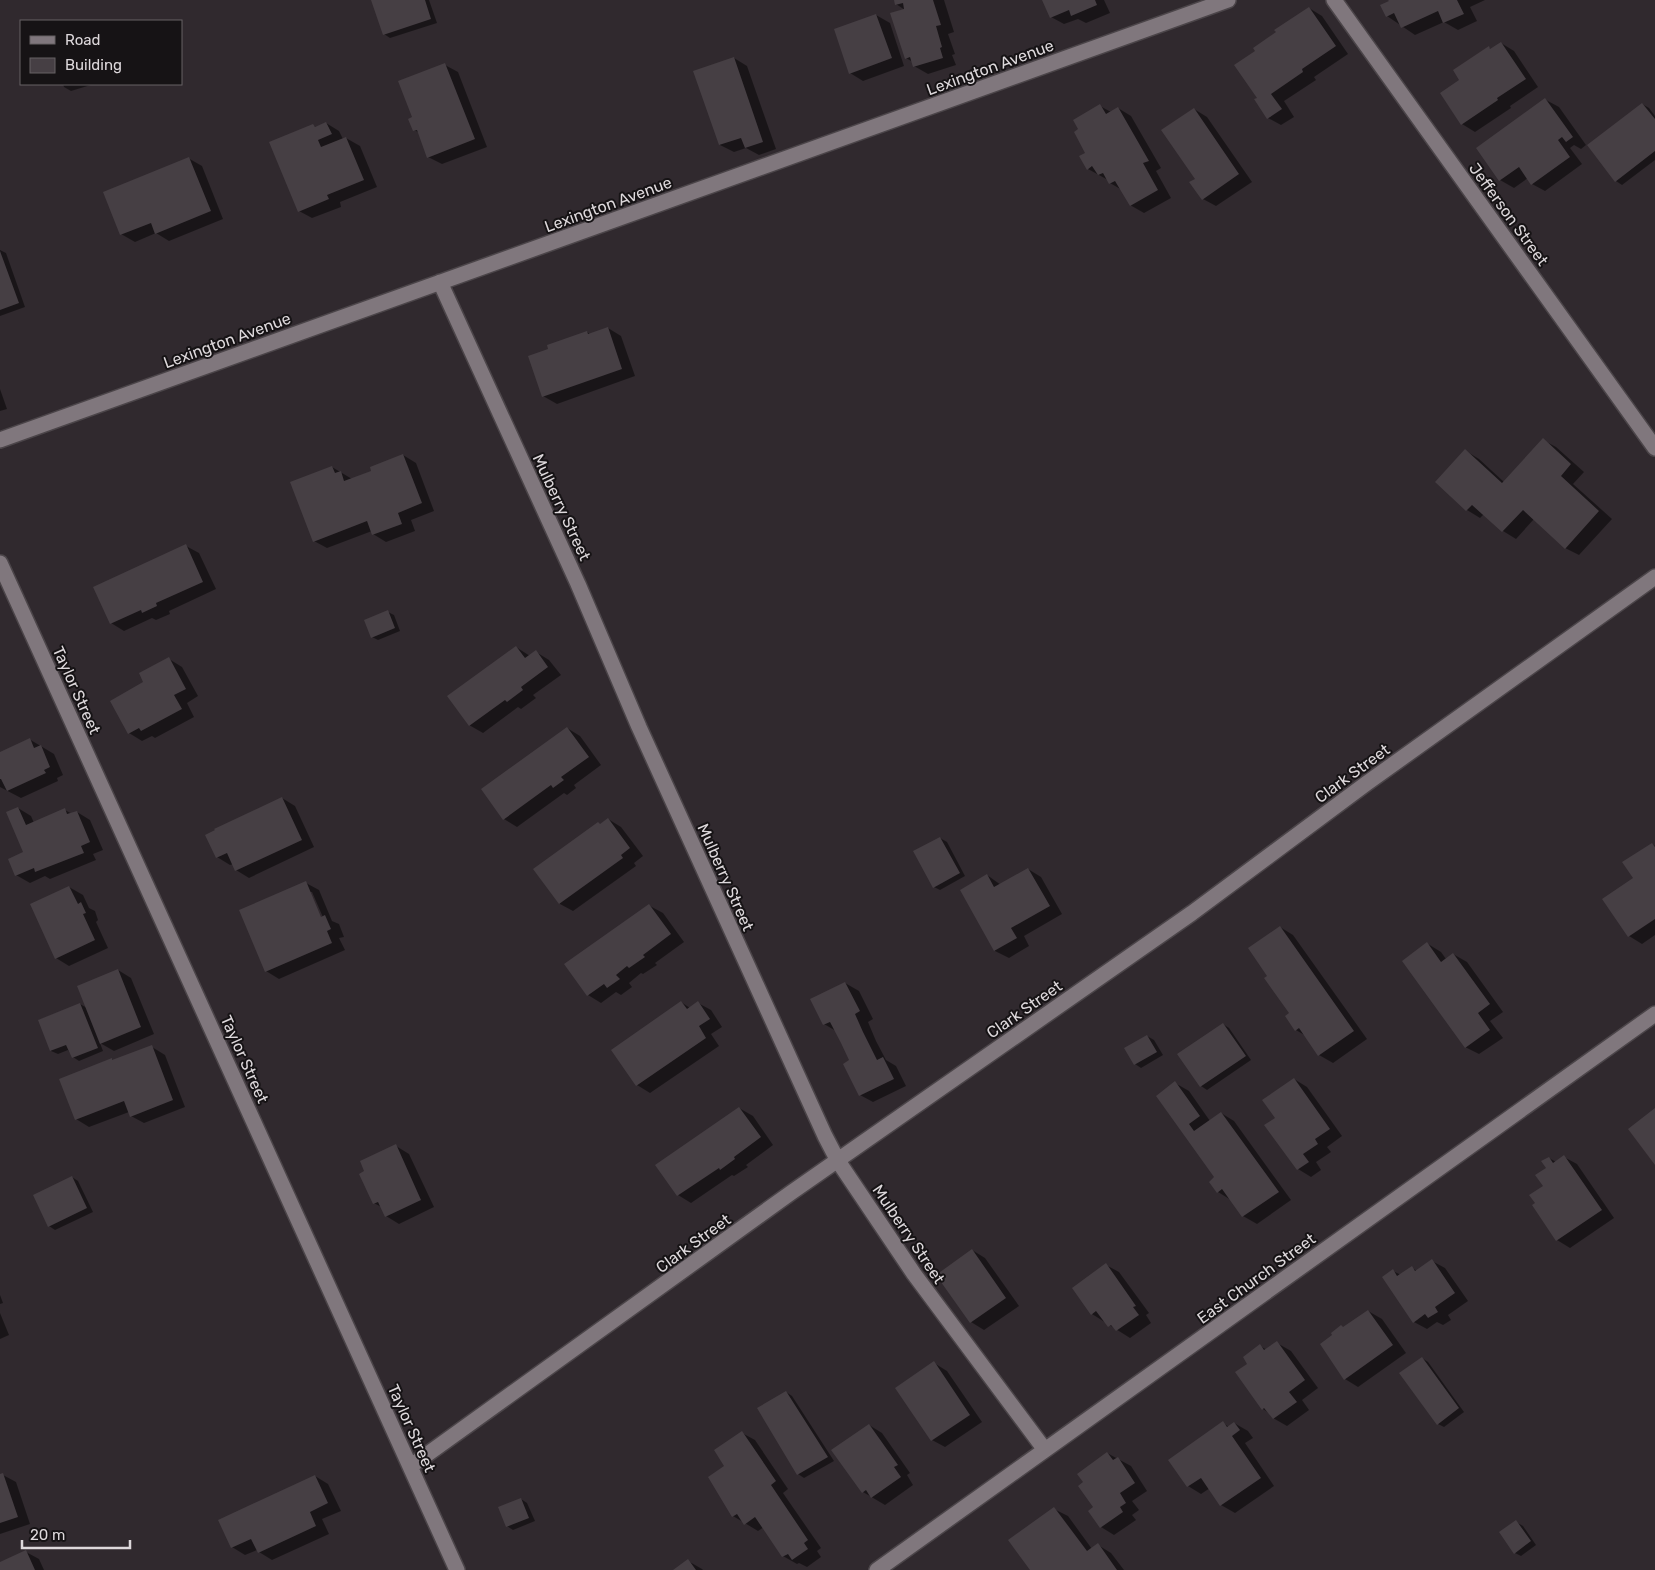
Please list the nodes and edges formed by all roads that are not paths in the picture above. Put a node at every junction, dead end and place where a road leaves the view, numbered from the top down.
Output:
1 (1228, 0) edge
2 (1334, 0) edge
3 (440, 282) junction
4 (0, 440) edge
5 (1655, 448) edge
6 (0, 563) edge
7 (1655, 577) edge
8 (1655, 1014) edge
9 (838, 1161) junction
10 (1045, 1450) junction
11 (410, 1466) junction
12 (457, 1570) edge
13 (877, 1570) edge

1 - 3 street, Lexington Avenue
2 - 5 street, Jefferson Street
3 - 4 street, Lexington Avenue
3 - 9 street, Mulberry Street
6 - 11 street, Taylor Street
7 - 9 street, Clark Street
8 - 10 street, East Church Street
9 - 10 street, Mulberry Street
9 - 11 street, Clark Street
10 - 13 street, East Church Street
11 - 12 street, Taylor Street

